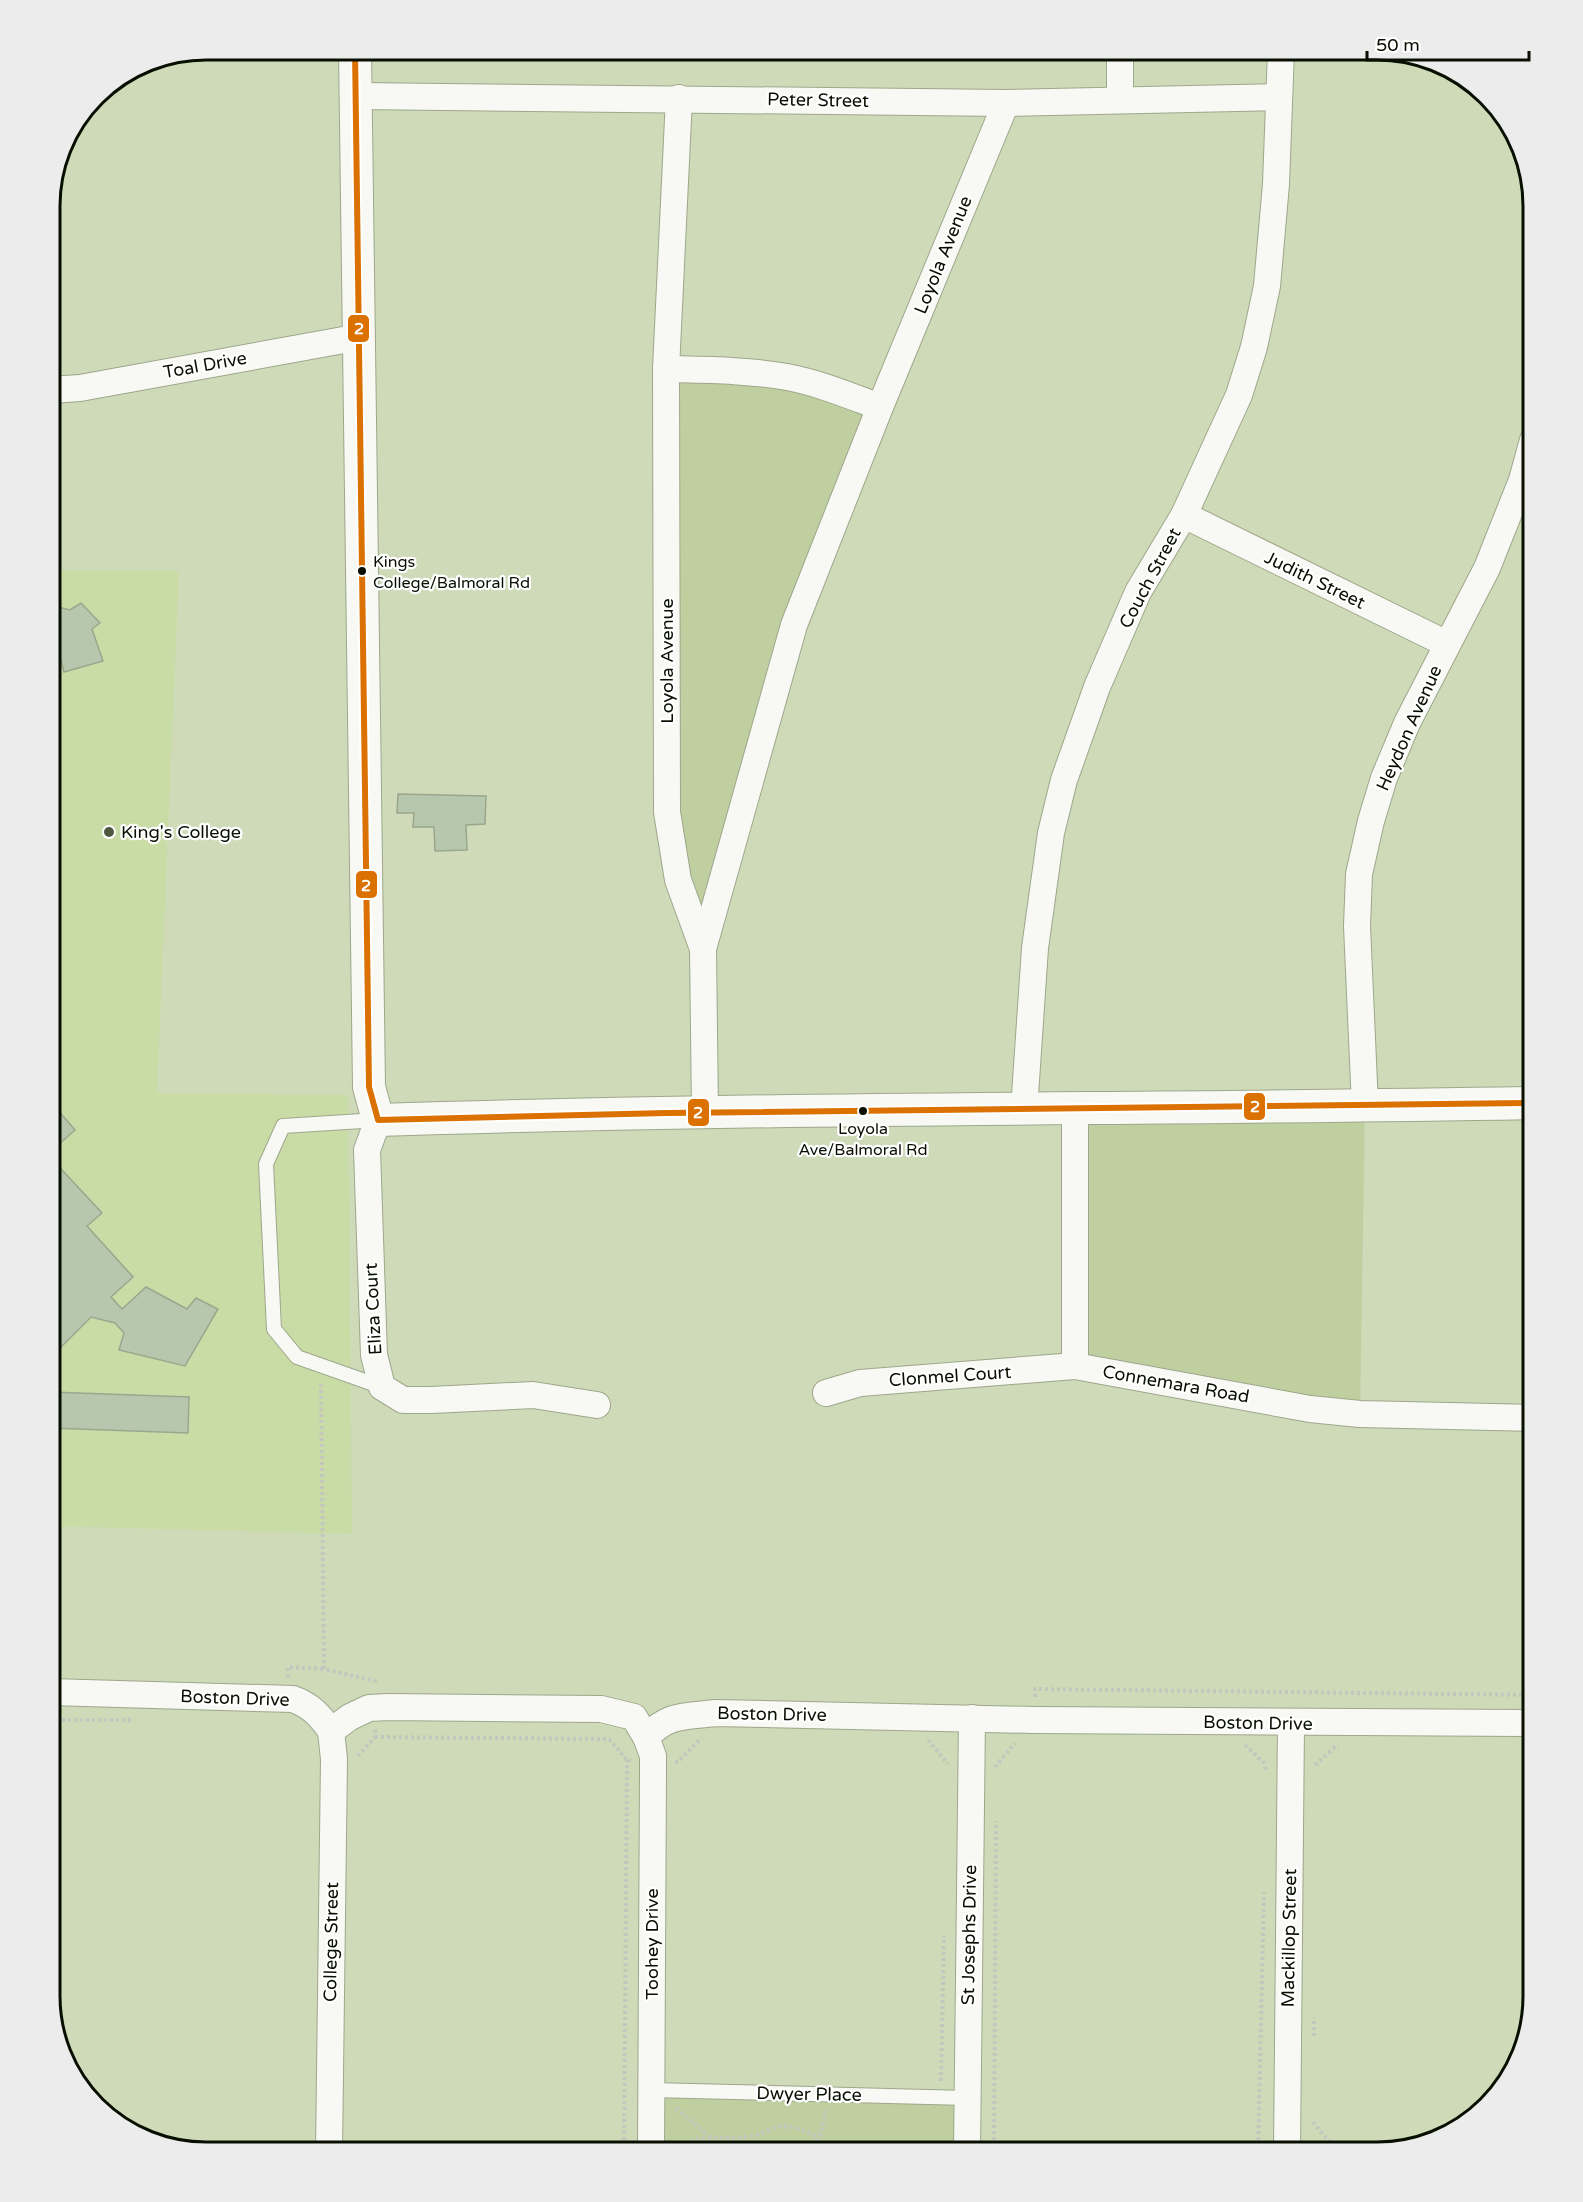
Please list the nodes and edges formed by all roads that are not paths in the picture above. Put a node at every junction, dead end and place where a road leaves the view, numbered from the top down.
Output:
1 (356, 60) edge
2 (1120, 60) edge
3 (1281, 60) edge
4 (357, 96) junction
5 (1279, 97) junction
6 (679, 98) junction
7 (1120, 100) junction
8 (1006, 103) junction
9 (360, 337) junction
10 (666, 369) junction
11 (60, 389) edge
12 (880, 407) junction
13 (1523, 491) edge
14 (1184, 515) junction
15 (1447, 644) junction
16 (702, 949) junction
17 (1523, 1103) edge
18 (1365, 1106) junction
19 (1075, 1109) junction
20 (1024, 1110) junction
21 (705, 1113) junction
22 (378, 1120) junction
23 (1074, 1366) junction
24 (382, 1387) junction
25 (826, 1393) dead end
26 (597, 1405) dead end
27 (1523, 1418) edge
28 (60, 1692) edge
29 (972, 1718) junction
30 (1291, 1723) junction
31 (1523, 1723) edge
32 (331, 1731) junction
33 (646, 1737) junction
34 (654, 2090) junction
35 (967, 2098) junction
36 (329, 2142) edge
37 (651, 2142) edge
38 (967, 2142) edge
39 (1287, 2142) edge

1 - 4 street
2 - 7 street
3 - 5 street, Couch Street
4 - 6 street, Peter Street
4 - 9 street
5 - 7 street, Peter Street
5 - 14 street, Couch Street
6 - 8 street, Peter Street
6 - 10 street, Loyola Avenue
7 - 8 street, Peter Street
8 - 12 street, Loyola Avenue
9 - 11 street, Toal Drive
9 - 22 street
10 - 12 street
10 - 16 street, Loyola Avenue
12 - 16 street, Loyola Avenue
13 - 15 street, Heydon Avenue
14 - 15 street, Judith Street
14 - 20 street, Couch Street
15 - 18 street, Heydon Avenue
16 - 21 street, Loyola Avenue
17 - 18 street
18 - 19 street
19 - 20 street
19 - 23 street
20 - 21 street
21 - 22 street
22 - 24 street, Eliza Court
22 - 24 lane
23 - 25 street, Clonmel Court
23 - 27 street, Connemara Road
24 - 26 street
28 - 32 street, Boston Drive
29 - 30 street, Boston Drive
29 - 33 street, Boston Drive
29 - 35 street, St Josephs Drive
30 - 31 street, Boston Drive
30 - 39 street, Mackillop Street
32 - 33 street
32 - 36 street, College Street
33 - 34 street, Toohey Drive
34 - 35 lane, Dwyer Place
34 - 37 street, Toohey Drive
35 - 38 street, St Josephs Drive

